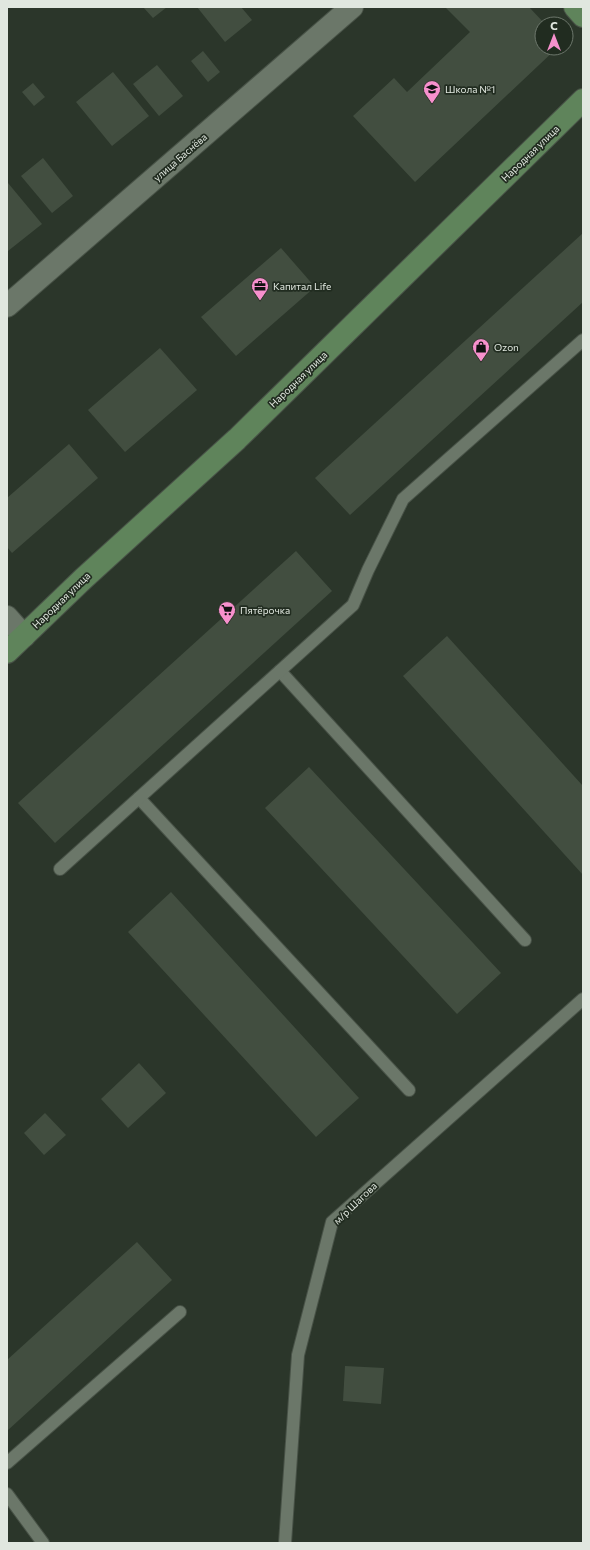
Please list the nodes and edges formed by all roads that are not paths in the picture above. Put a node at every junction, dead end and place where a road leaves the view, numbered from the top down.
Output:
1 (352, 7) edge
2 (575, 7) edge
3 (583, 16) edge
4 (583, 100) edge
5 (7, 306) edge
6 (583, 340) edge
7 (7, 617) edge
8 (24, 636) junction
9 (7, 652) edge
10 (280, 671) junction
11 (140, 798) junction
12 (60, 869) dead end
13 (525, 940) dead end
14 (583, 999) edge
15 (410, 1090) dead end
16 (180, 1312) dead end
17 (7, 1463) edge
18 (7, 1494) edge
19 (43, 1543) edge
20 (285, 1543) edge

1 - 5 street, улица Баснёва
2 - 3 street
4 - 8 street, Народная улица
6 - 10 lane
7 - 8 street
8 - 9 street, Народная улица
10 - 11 lane
10 - 13 lane
11 - 12 lane
11 - 15 lane
14 - 20 lane, м/р Шагова
16 - 17 lane
18 - 19 lane

